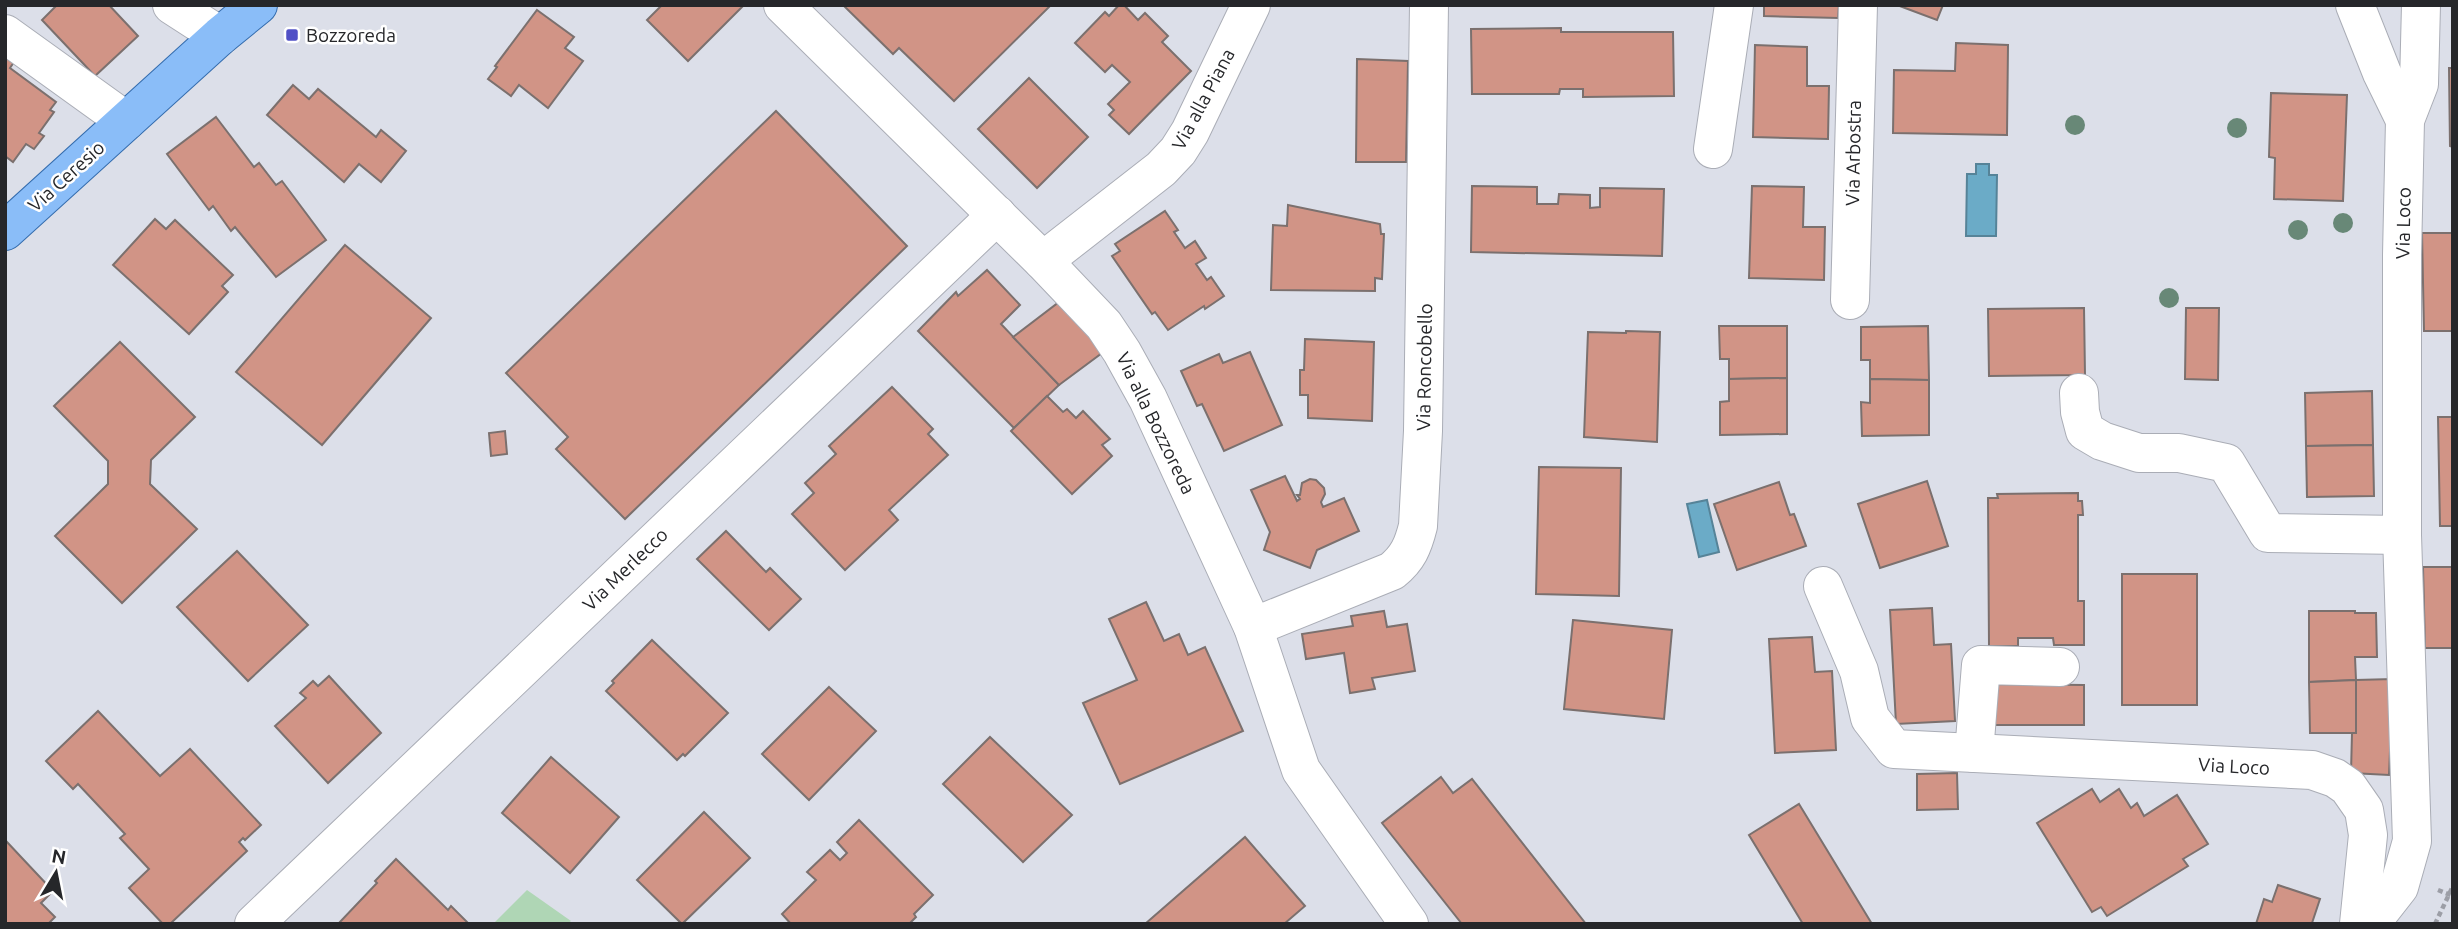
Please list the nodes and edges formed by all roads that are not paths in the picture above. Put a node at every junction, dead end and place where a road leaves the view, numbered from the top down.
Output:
1 (172, 5) edge
2 (258, 5) edge
3 (783, 5) edge
4 (1251, 5) edge
5 (1429, 5) edge
6 (1734, 5) edge
7 (1858, 5) edge
8 (2356, 5) edge
9 (2421, 5) edge
10 (5, 34) edge
11 (220, 36) junction
12 (2404, 120) junction
13 (126, 121) junction
14 (1713, 149) dead end
15 (997, 215) junction
16 (5, 231) edge
17 (1043, 261) junction
18 (1850, 300) dead end
19 (2079, 393) dead end
20 (2402, 535) junction
21 (1823, 586) dead end
22 (1253, 627) junction
23 (2060, 667) dead end
24 (1974, 753) junction
25 (254, 924) edge
26 (1409, 924) edge
27 (2359, 924) edge
28 (2370, 924) edge

1 - 11 street
2 - 11 main road, Via Ceresio
3 - 15 street, Via alla Bozzoreda
4 - 17 street, Via alla Piana
5 - 22 street, Via Roncobello
6 - 14 street
7 - 18 street, Via Arbostra
8 - 12 street, Via Loco
9 - 12 street, Via Loco
10 - 13 street
11 - 13 main road, Via Ceresio
12 - 20 street, Via Loco
13 - 16 main road, Via Ceresio
15 - 17 street, Via alla Bozzoreda
15 - 25 street, Via Merlecco
17 - 22 street, Via alla Bozzoreda
19 - 20 street
20 - 28 street, Via Loco
21 - 24 street, Via Loco
22 - 26 street, Via alla Bozzoreda
23 - 24 street
24 - 27 street, Via Loco

